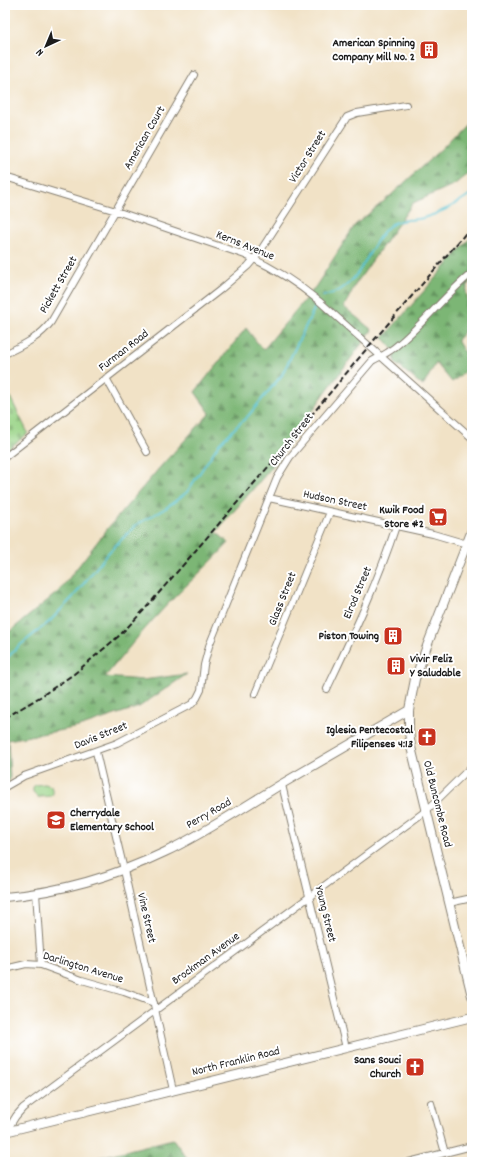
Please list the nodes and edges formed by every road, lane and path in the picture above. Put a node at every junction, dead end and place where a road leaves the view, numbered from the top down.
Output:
1 (194, 75) dead end
2 (406, 105) dead end
3 (5, 177) edge
4 (116, 211) junction
5 (254, 259) junction
6 (472, 273) edge
7 (472, 295) edge
8 (472, 308) edge
9 (5, 354) edge
10 (380, 356) junction
11 (106, 378) junction
12 (472, 438) edge
13 (147, 452) dead end
14 (5, 457) edge
15 (269, 498) junction
16 (330, 512) junction
17 (396, 526) junction
18 (472, 530) edge
19 (466, 544) junction
20 (328, 690) dead end
21 (200, 694) joint
22 (255, 694) dead end
23 (408, 710) junction
24 (96, 752) junction
25 (472, 766) edge
26 (282, 785) junction
27 (5, 787) edge
28 (427, 810) junction
29 (124, 870) junction
30 (36, 892) junction
31 (5, 897) edge
32 (309, 897) junction
33 (472, 898) edge
34 (449, 903) junction
35 (41, 965) junction
36 (5, 969) edge
37 (472, 996) edge
38 (154, 1003) junction
39 (155, 1011) junction
40 (472, 1017) edge
41 (346, 1048) junction
42 (173, 1090) junction
43 (431, 1103) dead end
44 (5, 1131) edge
45 (472, 1146) edge
46 (445, 1153) junction
47 (409, 1162) edge

1 - 4 street, American Court
2 - 5 street, Victor Street
3 - 4 street, Kerns Avenue
4 - 5 street, Kerns Avenue
4 - 9 street, Pickett Street
5 - 10 street, Kerns Avenue
5 - 11 street, Furman Road
6 - 10 street, Church Street
7 - 8 street
10 - 12 street, Kerns Avenue
10 - 15 street, Church Street
11 - 13 street
11 - 14 street, Furman Road
15 - 16 street, Hudson Street
15 - 21 street, Church Street
16 - 17 street, Hudson Street
16 - 22 street, Glass Street
17 - 19 street, Hudson Street
17 - 20 street, Elrod Street
18 - 19 street, Old Buncombe Road
19 - 23 street, Old Buncombe Road
21 - 24 street, Davis Street
23 - 26 street, Perry Road
23 - 28 street, Old Buncombe Road
24 - 27 street, Davis Street
24 - 29 street, Vine Street
25 - 28 street, Brockman Avenue
26 - 29 street, Perry Road
26 - 32 street, Young Street
28 - 32 street, Brockman Avenue
28 - 34 street, Old Buncombe Road
29 - 30 street, Perry Road
29 - 38 street, Vine Street
30 - 31 street, Perry Road
30 - 35 street
32 - 39 street, Brockman Avenue
32 - 41 street, Young Street
33 - 34 street
34 - 37 street, Old Buncombe Road
35 - 36 street, Darlington Avenue
35 - 38 street, Darlington Avenue
38 - 39 street, Vine Street
39 - 42 street, Vine Street
39 - 44 street, Brockman Avenue
40 - 41 street, North Franklin Road
41 - 42 street, North Franklin Road
42 - 44 street, North Franklin Road
43 - 46 street
45 - 46 street
46 - 47 street

